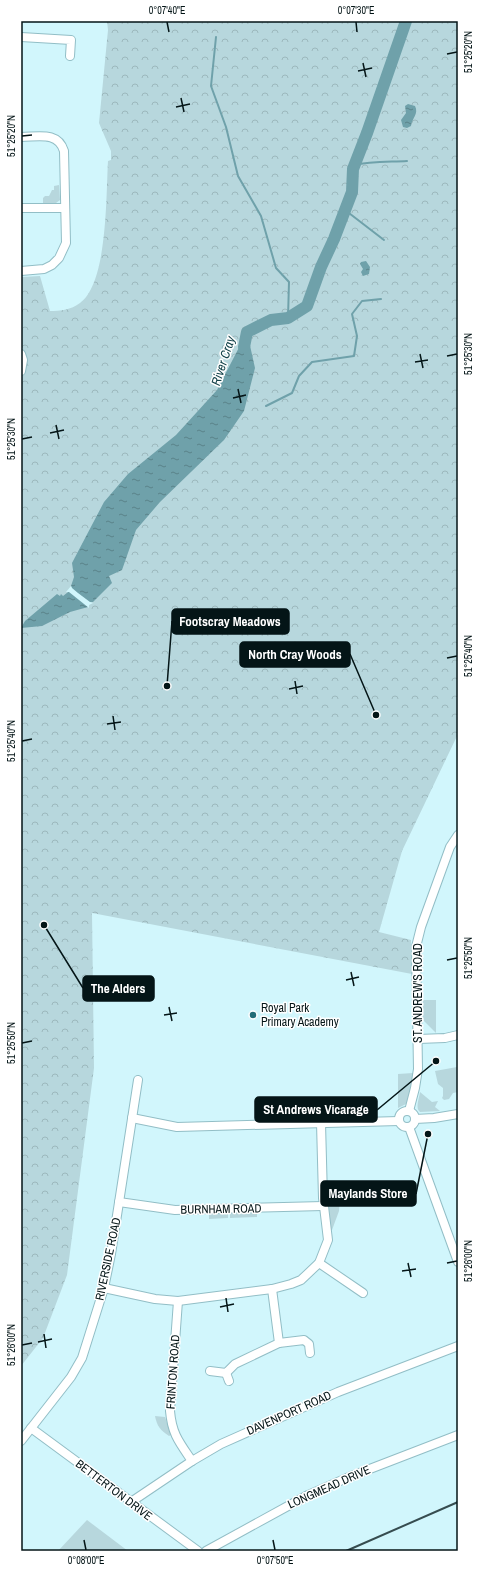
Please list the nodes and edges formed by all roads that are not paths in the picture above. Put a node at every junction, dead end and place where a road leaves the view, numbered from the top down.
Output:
1 (21, 37) edge
2 (70, 56) dead end
3 (21, 137) edge
4 (21, 208) edge
5 (65, 208) junction
6 (21, 271) edge
7 (21, 354) edge
8 (21, 371) edge
9 (458, 835) edge
10 (458, 1035) edge
11 (418, 1038) junction
12 (138, 1080) dead end
13 (409, 1111) junction
14 (458, 1114) edge
15 (132, 1118) junction
16 (415, 1119) junction
17 (399, 1120) junction
18 (321, 1123) junction
19 (409, 1127) junction
20 (119, 1202) junction
21 (323, 1206) junction
22 (458, 1262) edge
23 (319, 1263) junction
24 (104, 1288) junction
25 (272, 1289) junction
26 (362, 1293) dead end
27 (178, 1301) junction
28 (279, 1343) junction
29 (458, 1346) edge
30 (310, 1353) dead end
31 (210, 1371) dead end
32 (226, 1373) junction
33 (229, 1381) dead end
34 (31, 1428) junction
35 (458, 1435) edge
36 (21, 1441) edge
37 (192, 1461) junction
38 (131, 1502) junction
39 (198, 1551) edge
40 (206, 1551) edge

1 - 2 street
3 - 5 street
4 - 5 street
5 - 6 street
7 - 8 street
9 - 11 street, ST. ANDREW'S ROAD
10 - 11 street
11 - 13 street, ST. ANDREW'S ROAD
12 - 15 street, RIVERSIDE ROAD
13 - 16 street
13 - 17 street
14 - 16 street
15 - 18 street
15 - 20 street, RIVERSIDE ROAD
16 - 19 street
17 - 18 street
17 - 19 street
18 - 21 street
19 - 22 street
20 - 21 street, BURNHAM ROAD
20 - 24 street, RIVERSIDE ROAD
21 - 23 street
23 - 25 street
23 - 26 street
24 - 27 street
24 - 34 street, RIVERSIDE ROAD
25 - 27 street
25 - 28 street
27 - 37 street, FRINTON ROAD
28 - 30 street
28 - 32 street
29 - 37 street, DAVENPORT ROAD
31 - 32 street
32 - 33 street
34 - 36 street, RIVERSIDE ROAD
34 - 38 street, BETTERTON DRIVE
35 - 40 street, LONGMEAD DRIVE
37 - 38 street, DAVENPORT ROAD
38 - 39 street, BETTERTON DRIVE

